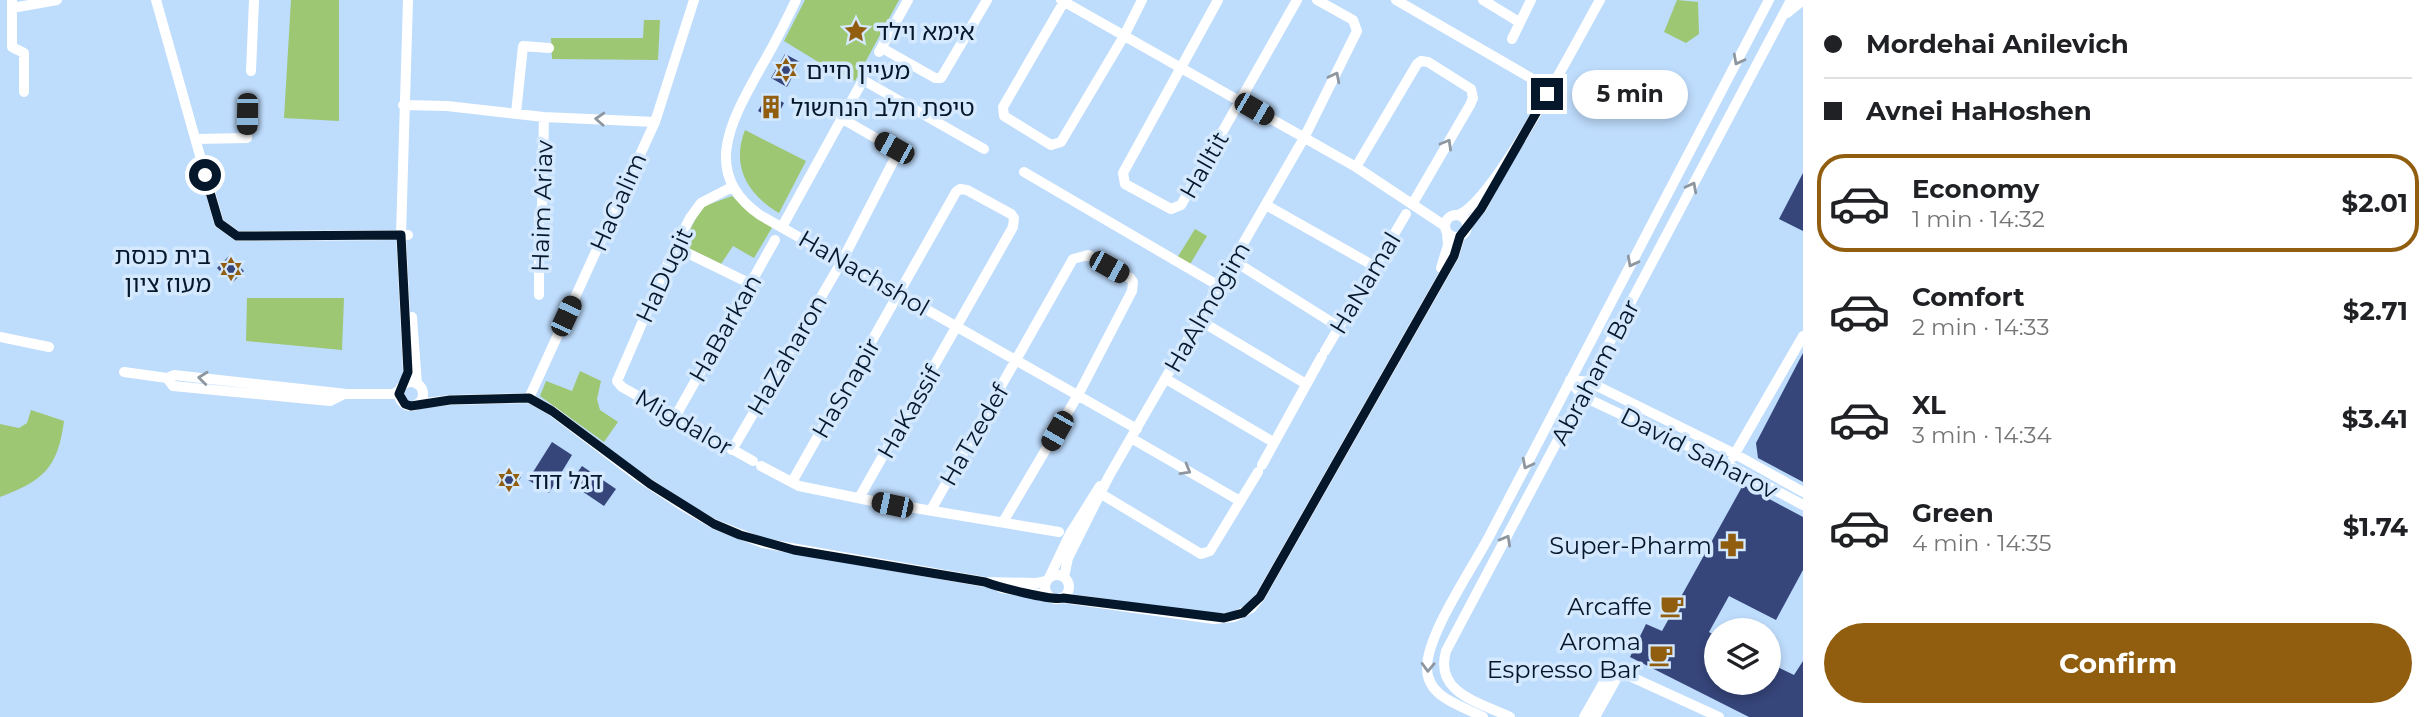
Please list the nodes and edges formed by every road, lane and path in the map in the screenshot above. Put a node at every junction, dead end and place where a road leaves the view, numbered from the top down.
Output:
1 (57, 0) edge
2 (156, 0) edge
3 (254, 0) edge
4 (408, 0) edge
5 (414, 0) edge
6 (694, 0) edge
7 (794, 0) edge
8 (908, 0) edge
9 (987, 0) edge
10 (1142, 0) edge
11 (1219, 0) edge
12 (1297, 0) edge
13 (1317, 0) edge
14 (1396, 0) edge
15 (1483, 0) edge
16 (1531, 0) edge
17 (1600, 0) edge
18 (1769, 0) edge
19 (1791, 0) edge
20 (1803, 0) edge
21 (1063, 1) edge
22 (12, 4) edge
23 (1780, 20) junction
24 (1519, 22) junction
25 (1124, 36) junction
26 (1512, 39) dead end
27 (549, 48) dead end
28 (1181, 68) junction
29 (251, 71) dead end
30 (1550, 89) junction
31 (24, 92) dead end
32 (1241, 102) junction
33 (406, 105) junction
34 (516, 113) junction
35 (247, 114) dead end
36 (544, 117) junction
37 (841, 118) junction
38 (654, 122) junction
39 (1304, 138) junction
40 (196, 139) junction
41 (984, 149) dead end
42 (1509, 156) junction
43 (1356, 167) junction
44 (1024, 172) dead end
45 (732, 187) junction
46 (1413, 203) junction
47 (1266, 205) junction
48 (1406, 214) dead end
49 (1450, 223) junction
50 (1467, 225) junction
51 (782, 227) junction
52 (405, 235) junction
53 (1460, 236) junction
54 (775, 240) dead end
55 (675, 247) junction
56 (842, 261) junction
57 (1234, 261) junction
58 (1374, 267) junction
59 (751, 284) junction
60 (1219, 285) junction
61 (900, 294) junction
62 (539, 295) dead end
63 (1431, 297) junction
64 (1199, 320) junction
65 (958, 327) junction
66 (1339, 327) junction
67 (1803, 336) edge
68 (0, 337) edge
69 (49, 347) dead end
70 (1606, 350) junction
71 (1017, 360) junction
72 (124, 373) dead end
73 (1166, 379) junction
74 (1570, 380) junction
75 (617, 381) joint
76 (1589, 382) junction
77 (417, 384) junction
78 (1306, 384) junction
79 (402, 387) junction
80 (373, 395) junction
81 (1078, 395) junction
82 (1581, 396) junction
83 (529, 398) junction
84 (420, 400) junction
85 (1630, 402) junction
86 (405, 404) junction
87 (675, 417) junction
88 (1638, 421) junction
89 (1565, 429) junction
90 (1134, 433) junction
91 (1273, 442) junction
92 (1741, 443) junction
93 (1721, 447) junction
94 (732, 450) junction
95 (1735, 454) junction
96 (1728, 464) junction
97 (792, 482) junction
98 (1803, 492) edge
99 (1099, 493) junction
100 (859, 498) junction
101 (1240, 501) junction
102 (1803, 506) edge
103 (931, 510) junction
104 (1003, 522) junction
105 (1059, 532) dead end
106 (1048, 579) junction
107 (985, 582) junction
108 (1067, 582) junction
109 (1048, 596) junction
110 (1063, 598) junction
111 (1111, 604) junction
112 (1616, 670) junction
113 (1483, 717) edge
114 (1510, 717) edge
115 (1584, 717) edge
116 (1595, 717) edge
117 (1719, 717) edge

1 - 22 street
2 - 40 street
3 - 29 street
4 - 33 street
5 - 33 street
6 - 38 street, HaGalim
7 - 45 street
8 - 9 street
10 - 25 street
11 - 28 street, HaIltit
12 - 32 street, HaIltit
39 -> 13 street, HaAlmogim
14 - 30 street
15 - 24 street
16 - 24 street
17 - 30 street
18 -> 74 street, Abraham Bar
19 - 23 street, Abraham Bar
20 - 23 street
21 - 25 street
21 - 25 street
22 - 31 street
70 -> 23 street, Abraham Bar
24 - 26 street
25 - 28 street
27 - 34 street
28 - 32 street
28 - 32 street, HaIltit
30 - 42 street
32 - 39 street
33 - 34 street
33 - 52 street
34 - 36 street
35 - 40 street
38 -> 36 street
36 - 62 street, Haim Ariav
37 - 41 street
37 - 51 street
37 - 56 street, HaZaharon
38 - 83 street, HaGalim
39 - 43 street
39 - 47 street, HaAlmogim
40 - 52 street
42 - 49 street
42 - 50 street
43 - 46 street
46 -> 43 street
44 - 60 street
45 - 51 street, HaNachshol
45 - 55 street, HaDugit
46 - 49 street
47 - 57 street, HaAlmogim
47 - 58 street
48 - 58 street, HaNamal
49 - 50 street
49 - 53 street
49 - 63 street
50 - 53 street
51 - 56 street, HaNachshol
52 - 77 street
52 - 79 street
53 - 63 street
54 - 59 street, HaBarkan
55 - 59 street
55 - 75 street, HaDugit
56 - 61 street, HaNachshol
56 - 94 street, HaZaharon
57 - 60 street, HaAlmogim
57 - 66 street
58 - 66 street, HaNamal
59 - 87 street, HaBarkan
60 - 64 street, HaAlmogim
61 - 65 street, HaNachshol
61 - 65 street, HaSnapir
61 - 97 street, HaSnapir
63 - 111 street
64 - 73 street, HaAlmogim
64 - 78 street
65 - 71 street, HaNachshol
65 - 100 street, HaKassif
66 - 78 street, HaNamal
67 - 92 street
68 - 69 street
70 - 76 street, Abraham Bar
70 - 85 street
71 - 81 street, HaNachshol
71 - 81 street, HaTzedef
71 - 103 street, HaTzedef
72 - 80 street
73 - 90 street, HaAlmogim
73 - 91 street
74 - 76 street, David Saharov
74 - 82 street
74 -> 113 street, Abraham Bar
75 - 87 street, Migdalor
76 - 82 street, Abraham Bar
76 - 85 street, David Saharov
77 - 79 street
77 - 84 street
78 - 91 street, HaNamal
79 - 80 street
79 - 86 street
80 - 86 street
81 - 90 street, HaNachshol
81 - 104 street
82 - 88 street, David Saharov
82 - 89 street, Abraham Bar
83 - 84 street
83 - 107 street
84 - 86 street
85 - 93 street, David Saharov
87 - 94 street, Migdalor
88 - 89 street
88 - 96 street, David Saharov
114 -> 89 street, Abraham Bar
90 - 99 street, HaAlmogim
90 -> 101 street, HaNachshol
91 - 101 street, HaNamal
92 - 93 street
92 - 95 street
93 - 95 street, David Saharov
94 - 97 street, Migdalor
95 - 96 street
95 - 98 street, David Saharov
96 - 102 street, David Saharov
97 - 100 street, Migdalor
99 - 101 street, HaNamal
99 - 106 street, HaAlmogim
99 - 108 street, HaAlmogim
100 - 103 street, Migdalor
103 - 104 street, Migdalor
104 - 105 street, Migdalor
106 - 107 street
106 - 108 street
106 - 109 street
107 - 109 street
108 - 110 street, HaAlmogim
108 - 111 street
109 - 110 street
110 - 111 street
112 - 115 street
112 - 116 street
112 - 117 street

